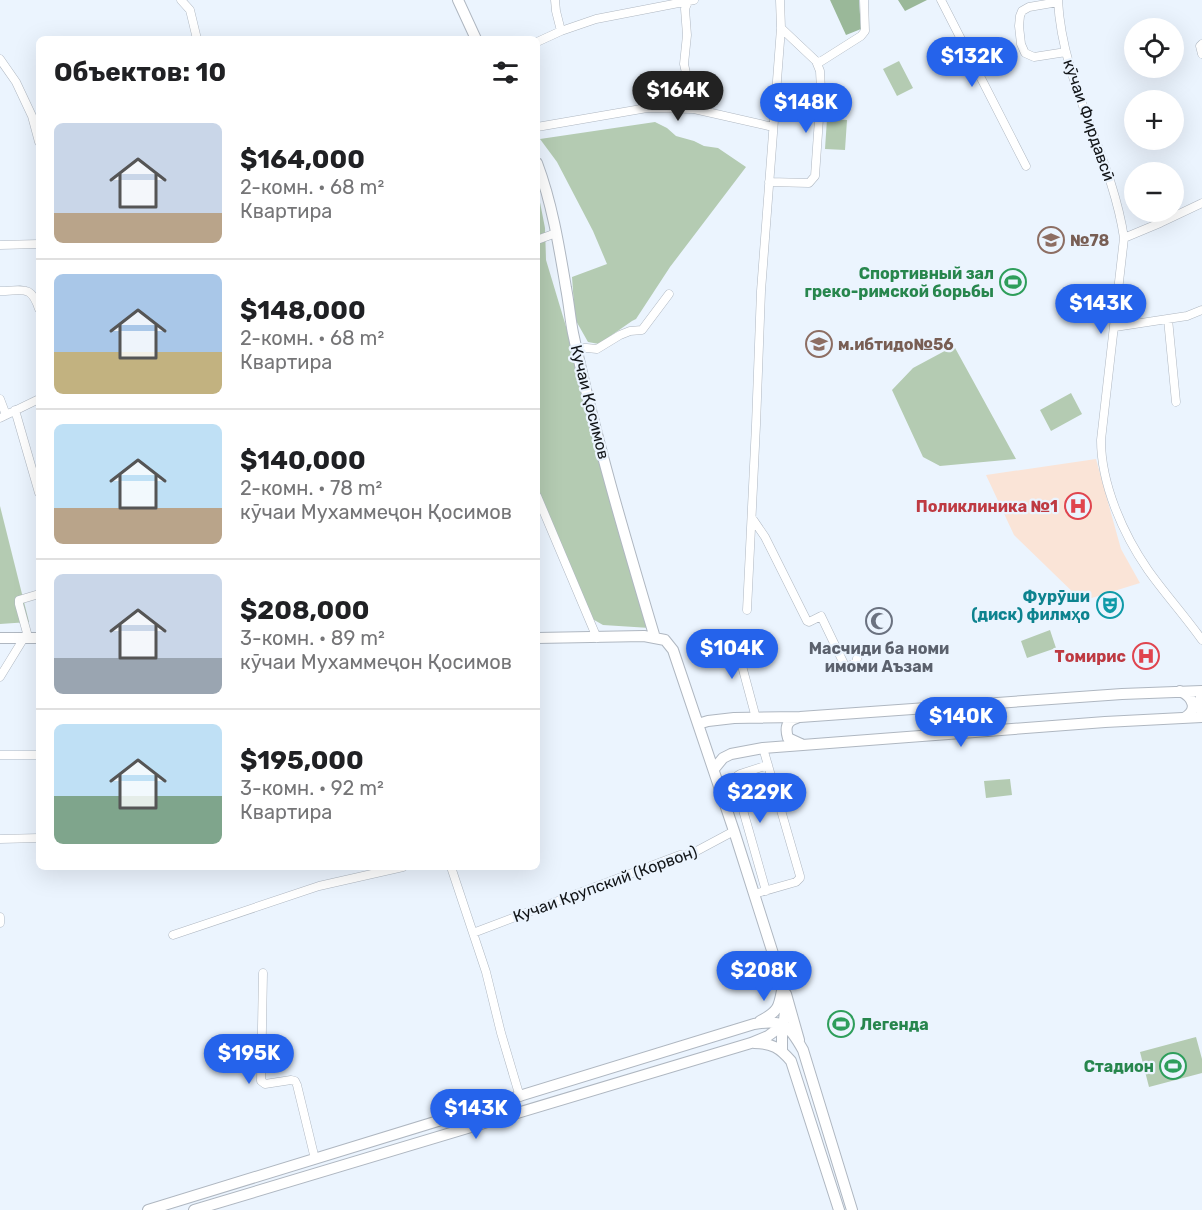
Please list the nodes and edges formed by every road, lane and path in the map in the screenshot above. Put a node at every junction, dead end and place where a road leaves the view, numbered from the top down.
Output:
1 (181, 0) edge
2 (458, 0) edge
3 (555, 0) edge
4 (780, 0) edge
5 (864, 0) edge
6 (941, 0) edge
7 (691, 1) edge
8 (1058, 1) edge
9 (781, 28) junction
10 (561, 31) junction
11 (196, 36) edge
12 (475, 36) edge
13 (540, 41) edge
14 (1202, 44) edge
15 (1066, 52) junction
16 (1202, 54) edge
17 (0, 59) edge
18 (816, 61) junction
19 (694, 109) junction
20 (540, 126) edge
21 (773, 127) junction
22 (36, 130) edge
23 (1026, 166) dead end
24 (769, 182) junction
25 (541, 185) edge
26 (1202, 202) edge
27 (556, 233) junction
28 (1124, 238) junction
29 (540, 239) edge
30 (36, 244) edge
31 (0, 245) edge
32 (0, 291) edge
33 (669, 294) dead end
34 (36, 299) edge
35 (1202, 310) edge
36 (1167, 319) junction
37 (1115, 327) junction
38 (576, 347) junction
39 (0, 399) edge
40 (36, 400) edge
41 (1176, 402) dead end
42 (15, 410) junction
43 (3, 416) edge
44 (36, 483) edge
45 (540, 503) edge
46 (752, 518) junction
47 (36, 595) edge
48 (747, 610) dead end
49 (734, 636) dead end
50 (0, 638) edge
51 (24, 638) junction
52 (36, 638) edge
53 (540, 638) edge
54 (597, 638) junction
55 (655, 638) junction
56 (1202, 640) edge
57 (859, 652) dead end
58 (0, 677) edge
59 (1180, 691) junction
60 (1202, 691) edge
61 (1202, 695) edge
62 (1202, 711) edge
63 (800, 717) junction
64 (1202, 717) edge
65 (756, 718) junction
66 (1184, 718) junction
67 (698, 724) junction
68 (801, 744) junction
69 (763, 748) junction
70 (0, 755) edge
71 (36, 755) edge
72 (768, 765) junction
73 (714, 769) junction
74 (734, 831) junction
75 (36, 838) edge
76 (0, 839) edge
77 (390, 870) edge
78 (452, 870) edge
79 (766, 891) junction
80 (754, 894) junction
81 (0, 917) edge
82 (0, 922) edge
83 (473, 933) junction
84 (173, 935) dead end
85 (262, 973) dead end
86 (785, 990) junction
87 (754, 1024) junction
88 (783, 1025) junction
89 (751, 1043) junction
90 (782, 1050) junction
91 (802, 1050) junction
92 (520, 1097) junction
93 (315, 1159) junction
94 (148, 1210) edge
95 (194, 1210) edge
96 (839, 1210) edge
97 (852, 1210) edge

1 - 11 street
2 - 12 street
3 - 10 street
4 - 9 street
5 - 18 street
6 - 23 street
7 - 10 street
7 - 19 street
8 - 15 street, кӯчаи Фирдавсӣ
8 - 15 street
9 - 18 street
9 - 21 street
10 - 13 street
14 - 16 street
15 - 28 street, кӯчаи Фирдавсӣ
17 - 22 street
18 - 24 street
19 - 20 street
19 - 21 street
21 - 24 street
24 - 46 street
25 - 27 street, Кучаи Қосимов
26 - 28 street
27 - 29 street
27 - 38 street, Кучаи Қосимов
28 - 37 street, кӯчаи Фирдавсӣ
30 - 31 street
32 - 34 street
33 - 38 street
35 - 36 street
36 - 37 street
36 - 41 street
37 - 56 street, кӯчаи Фирдавсӣ
38 - 55 street, Кучаи Қосимов
39 - 43 street
40 - 42 street
42 - 43 street
42 - 44 street
45 - 54 street
46 - 48 street
46 - 57 street
47 - 51 street
49 - 65 street
50 - 51 street
51 - 52 street
51 - 58 street
53 - 54 street
54 - 55 street
55 - 67 street
59 - 60 street
59 - 63 street
59 - 66 street
61 - 62 street
63 - 65 street
63 - 68 street
64 - 66 street
65 - 67 street
66 - 68 street
67 - 73 street
68 - 69 street
69 - 72 street
69 - 73 street
70 - 71 street
72 - 79 street
72 - 79 street
73 - 74 street
74 - 80 street
74 - 83 street, Кучаи Крупский (Корвон)
75 - 76 street
77 - 84 street
78 - 83 street
79 - 80 street
80 - 86 street
81 - 82 street
83 - 92 street
85 - 93 street
86 - 87 street
86 - 88 street
86 - 91 street
87 - 88 street
87 - 92 street
88 - 89 street
88 - 90 street
88 - 91 street
89 - 90 street
89 - 95 street
90 - 96 street
91 - 97 street
92 - 93 street
93 - 94 street

